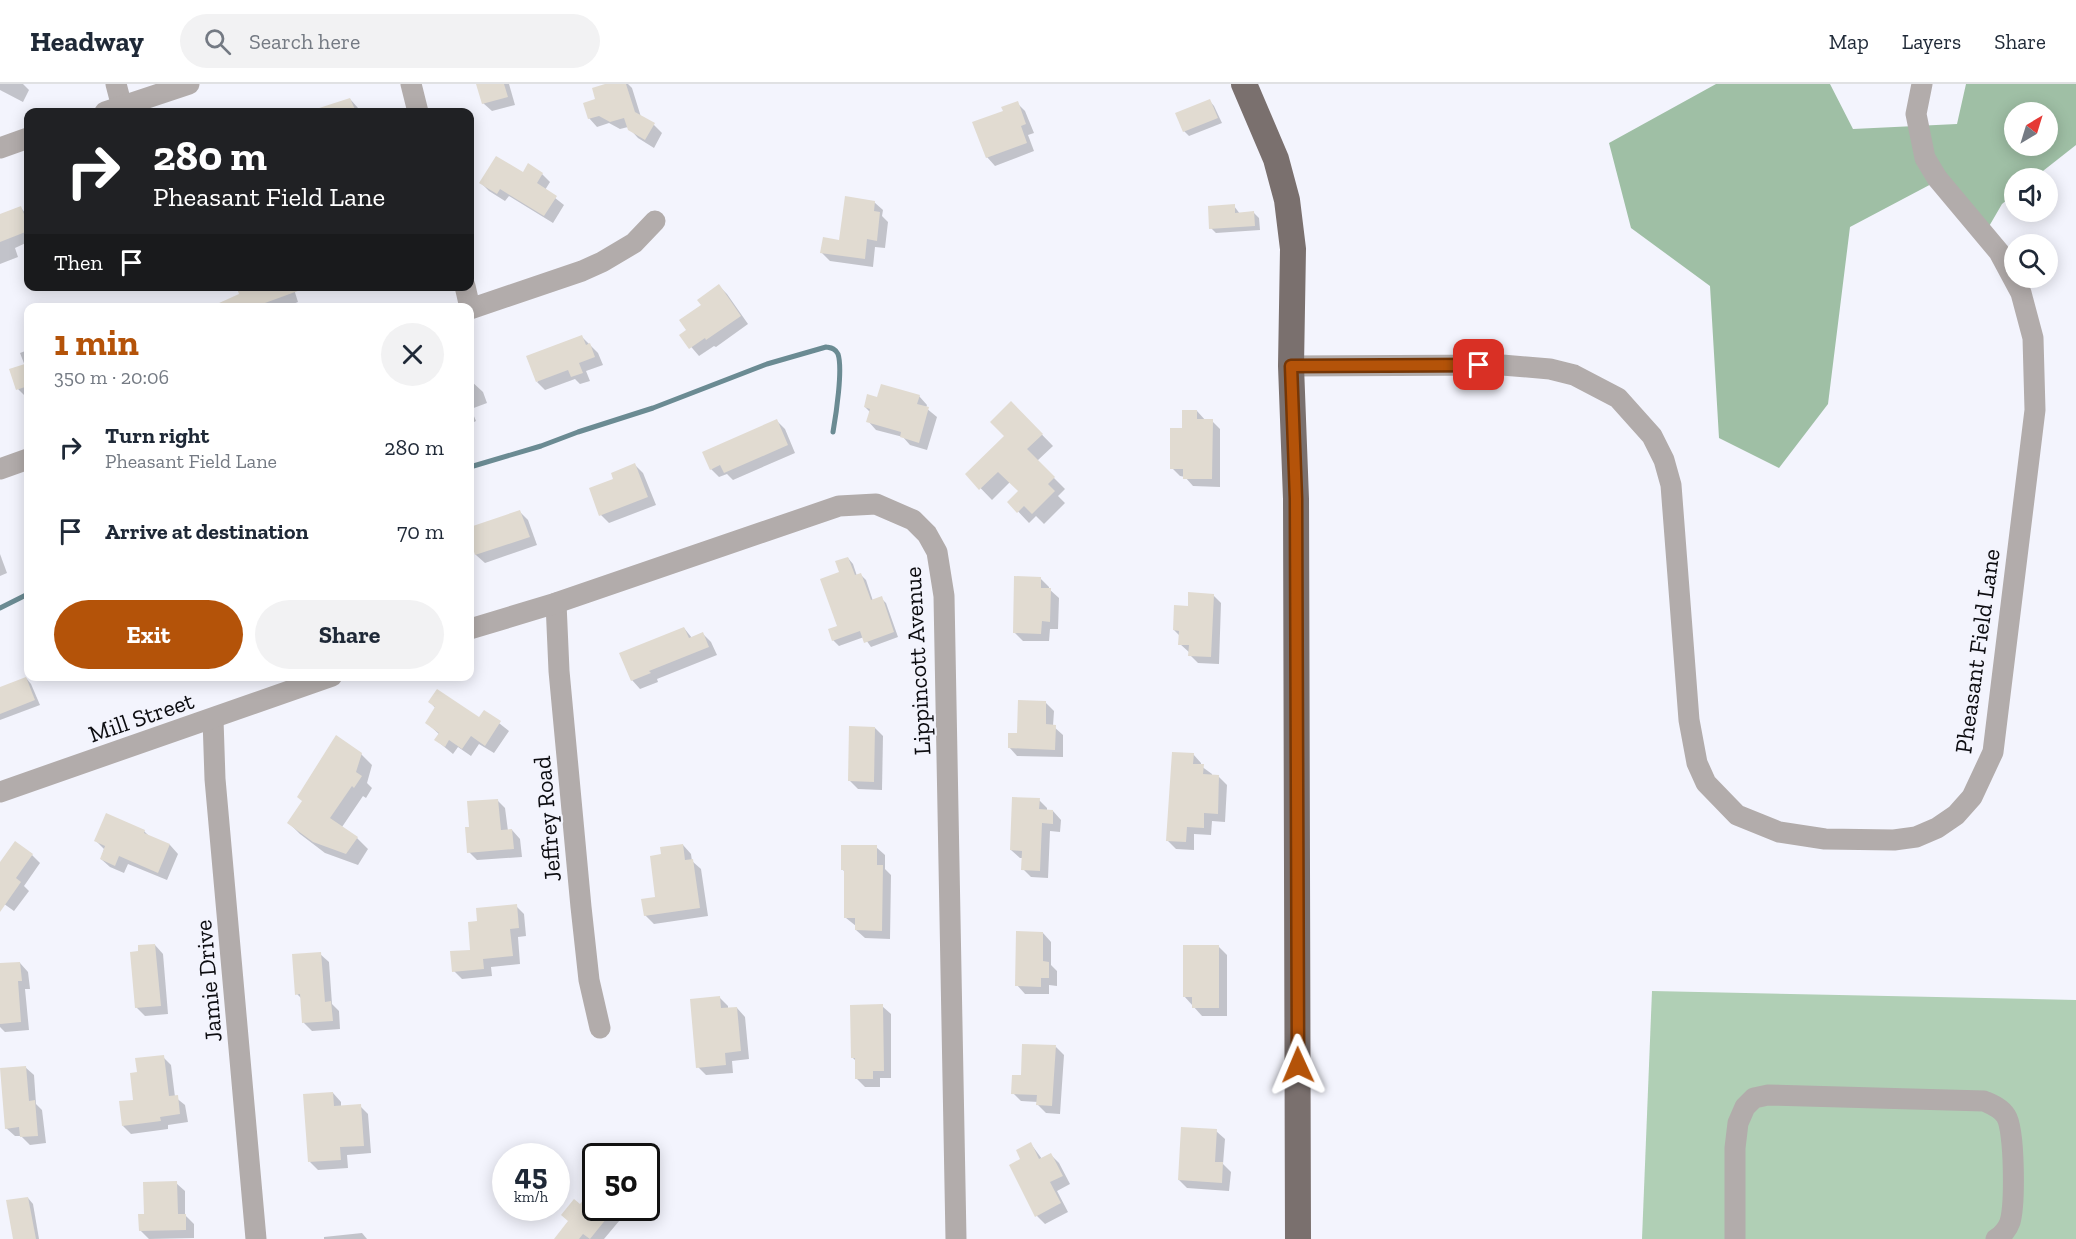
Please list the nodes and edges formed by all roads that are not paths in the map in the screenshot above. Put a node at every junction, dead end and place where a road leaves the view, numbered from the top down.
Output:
1 (116, 84) edge
2 (189, 84) edge
3 (411, 84) edge
4 (1244, 84) edge
5 (1922, 84) edge
6 (113, 108) edge
7 (119, 108) edge
8 (417, 108) edge
9 (24, 139) edge
10 (0, 148) edge
11 (655, 220) dead end
12 (474, 307) edge
13 (1291, 366) junction
14 (24, 460) edge
15 (0, 469) edge
16 (556, 603) junction
17 (474, 628) edge
18 (318, 681) edge
19 (213, 719) junction
20 (0, 792) edge
21 (600, 1028) dead end
22 (256, 1239) edge
23 (956, 1239) edge
24 (1298, 1239) edge
25 (1735, 1239) edge
26 (1996, 1239) edge

1 - 6 street
2 - 7 street
3 - 8 street
4 - 13 main road
5 - 13 street, Pheasant Field Lane
9 - 10 street
11 - 12 street
13 - 24 main road
14 - 15 street
16 - 17 street, Lippincott Avenue
16 - 21 street, Jeffrey Road
16 - 23 street, Lippincott Avenue
18 - 19 street, Mill Street
19 - 20 street, Mill Street
19 - 22 street, Jamie Drive
25 - 26 street

